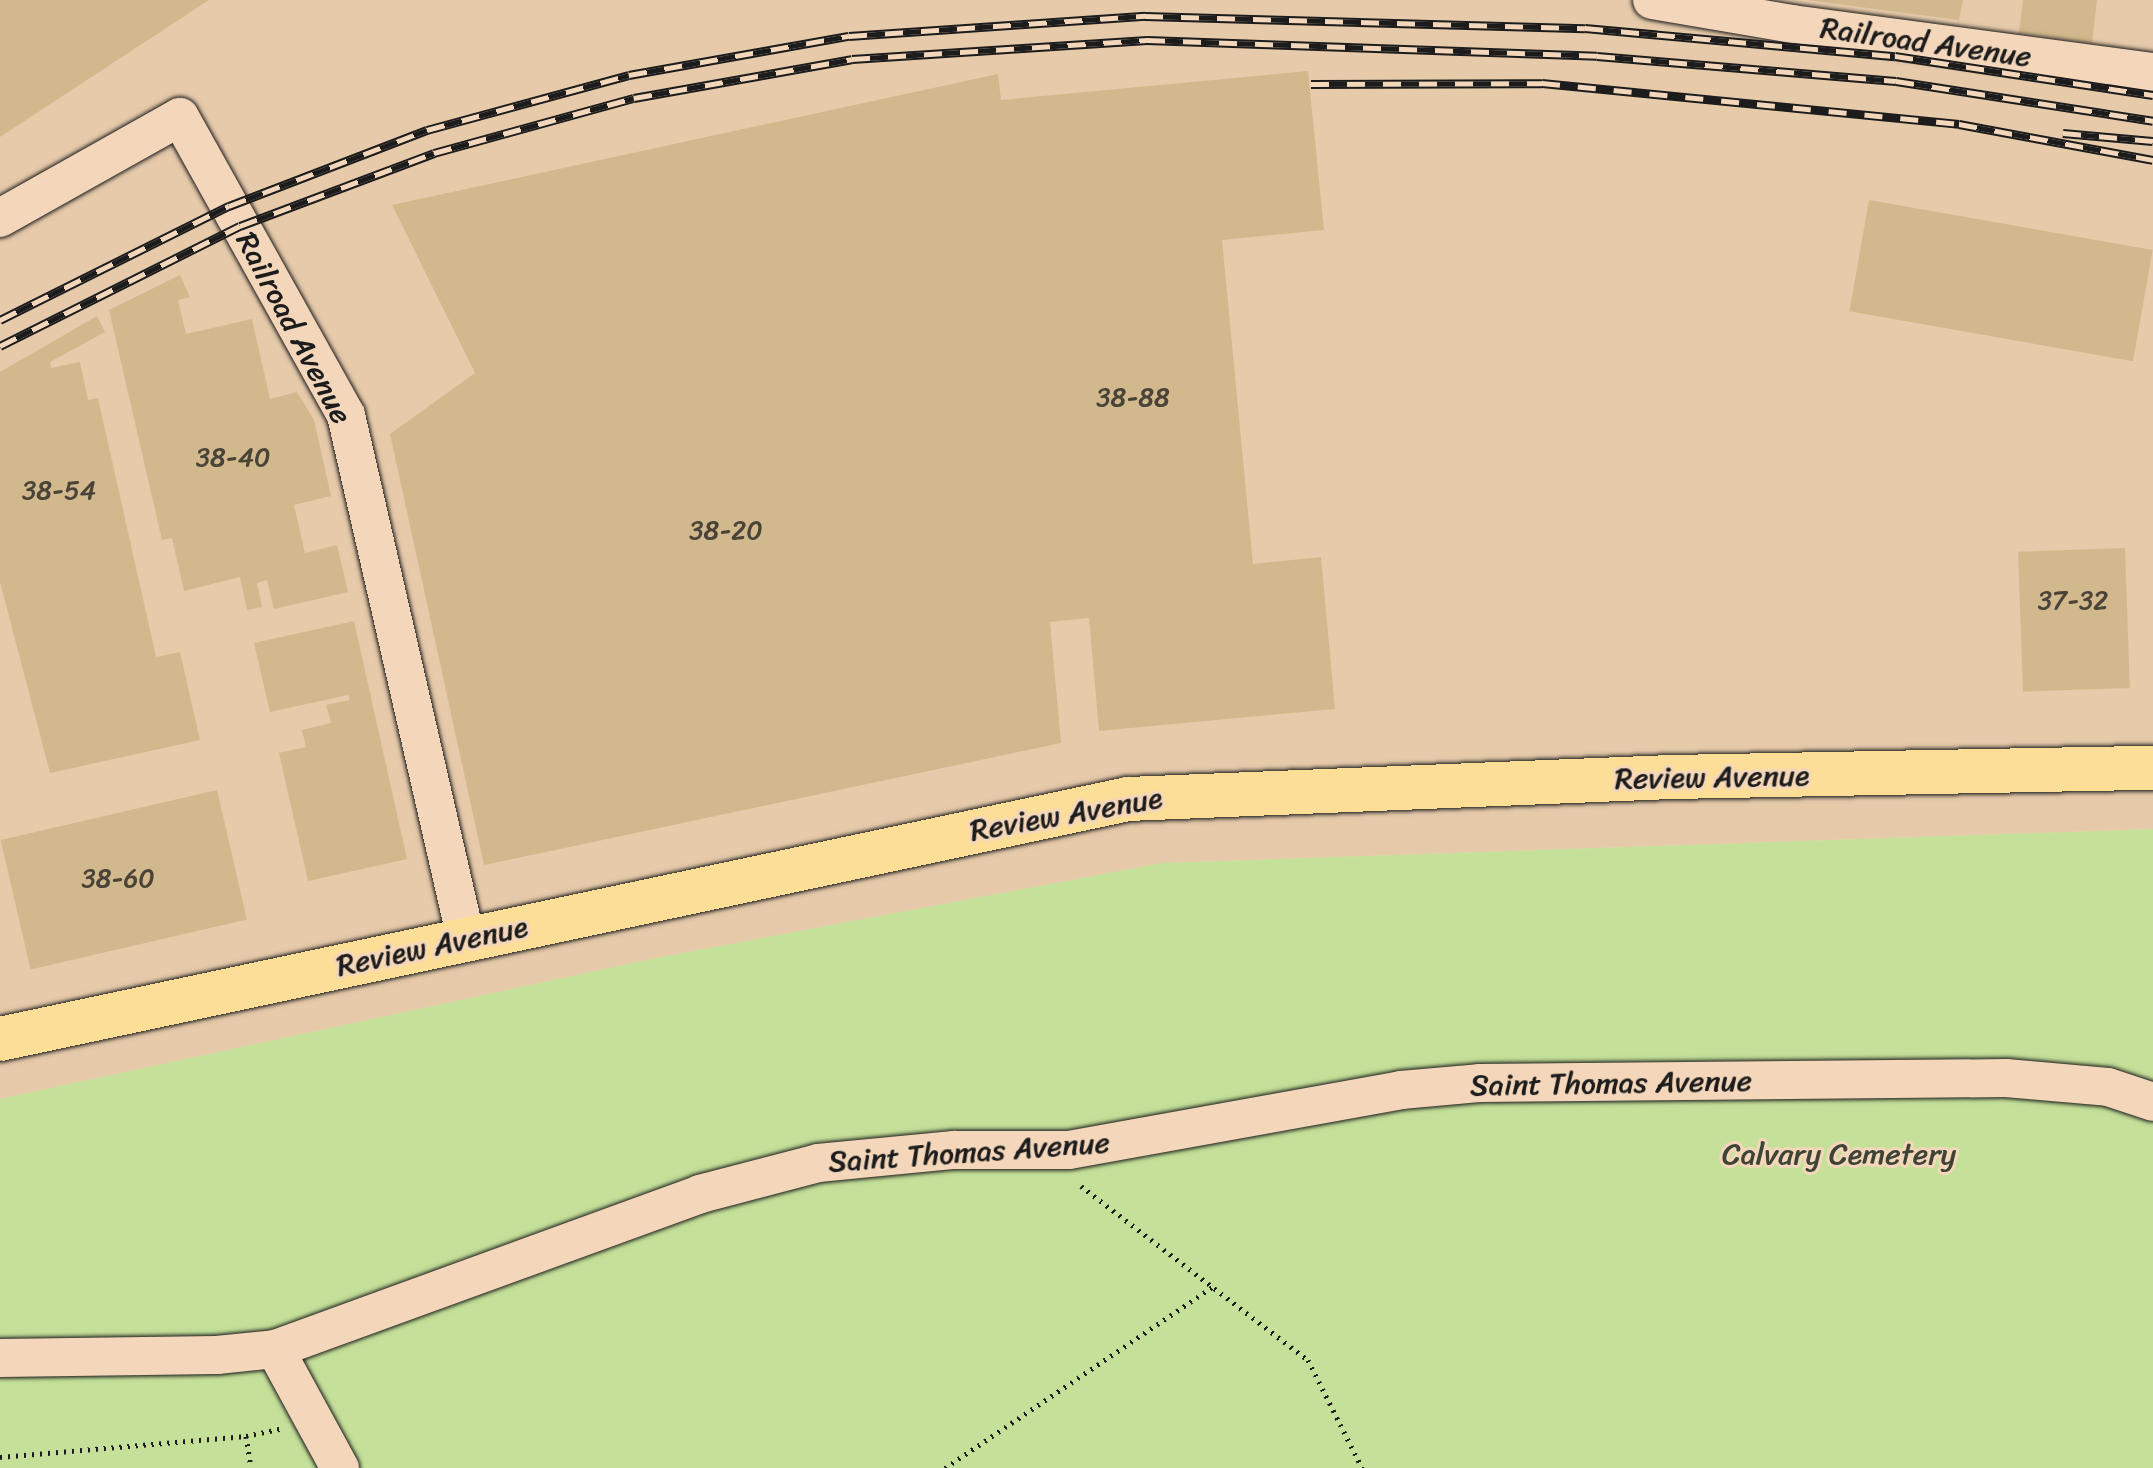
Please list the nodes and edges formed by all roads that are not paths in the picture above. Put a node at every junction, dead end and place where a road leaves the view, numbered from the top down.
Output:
1 (1652, 0) edge
2 (2153, 72) edge
3 (0, 218) edge
4 (2153, 768) edge
5 (466, 939) junction
6 (0, 1039) edge
7 (2153, 1102) edge
8 (275, 1349) junction
9 (0, 1358) edge
10 (340, 1468) edge

1 - 2 street, Railroad Avenue
3 - 5 street, Railroad Avenue
4 - 5 main road, Review Avenue
5 - 6 main road, Review Avenue
7 - 8 street, Saint Thomas Avenue
8 - 9 street, Saint Thomas Avenue
8 - 10 street

